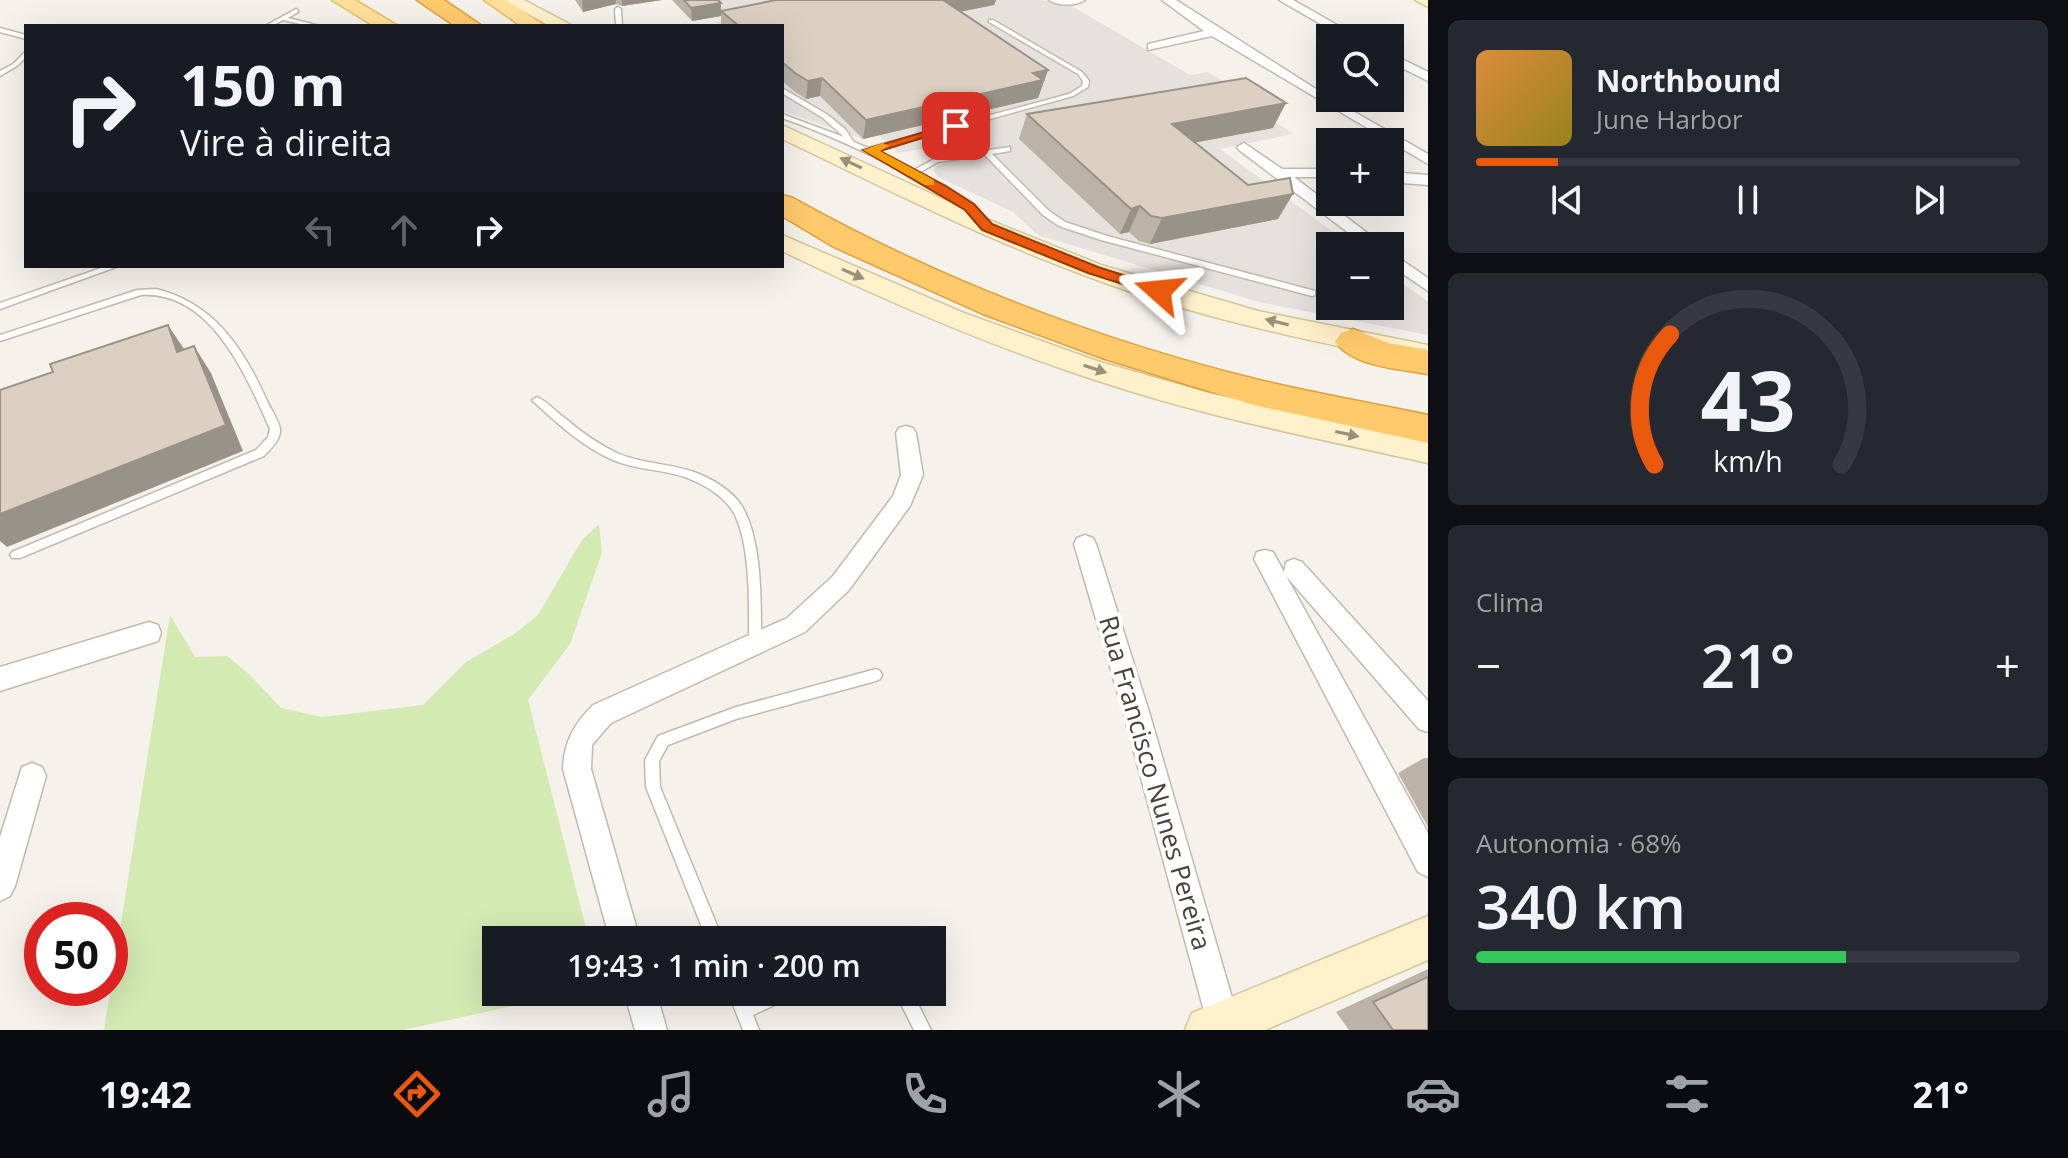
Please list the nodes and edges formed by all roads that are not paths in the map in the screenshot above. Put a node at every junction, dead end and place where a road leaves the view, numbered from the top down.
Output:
1 (493, 0) edge
2 (511, 0) edge
3 (1055, 0) edge
4 (1079, 0) edge
5 (1168, 0) edge
6 (1285, 0) edge
7 (349, 3) edge
8 (418, 3) edge
9 (618, 9) dead end
10 (296, 11) dead end
11 (282, 18) junction
12 (991, 21) dead end
13 (272, 24) edge
14 (308, 24) edge
15 (385, 24) edge
16 (439, 24) edge
17 (466, 24) edge
18 (532, 24) edge
19 (560, 24) edge
20 (619, 24) edge
21 (1329, 24) edge
22 (0, 30) edge
23 (1214, 32) junction
24 (24, 36) edge
25 (1152, 47) dead end
26 (24, 55) edge
27 (1404, 64) edge
28 (0, 74) edge
29 (1428, 77) edge
30 (784, 92) edge
31 (784, 117) edge
32 (784, 132) edge
33 (852, 142) junction
34 (1244, 147) dead end
35 (1007, 149) dead end
36 (869, 150) junction
37 (986, 152) junction
38 (1428, 160) edge
39 (1282, 173) junction
40 (1316, 173) edge
41 (911, 174) junction
42 (1404, 178) edge
43 (1428, 180) edge
44 (784, 187) edge
45 (784, 205) edge
46 (784, 219) edge
47 (987, 227) junction
48 (1358, 232) edge
49 (845, 240) junction
50 (784, 243) edge
51 (109, 268) edge
52 (1404, 268) edge
53 (1428, 286) edge
54 (1312, 293) dead end
55 (0, 306) edge
56 (0, 338) edge
57 (1353, 341) junction
58 (1428, 354) edge
59 (1428, 362) edge
60 (537, 400) dead end
61 (1428, 400) edge
62 (1428, 429) edge
63 (906, 433) dead end
64 (1428, 452) edge
65 (1085, 544) dead end
66 (16, 555) dead end
67 (1265, 559) dead end
68 (1294, 569) dead end
69 (149, 633) dead end
70 (755, 646) junction
71 (876, 675) dead end
72 (0, 679) edge
73 (1428, 720) edge
74 (32, 776) dead end
75 (1428, 862) edge
76 (0, 886) edge
77 (621, 926) edge
78 (709, 926) edge
79 (1428, 938) edge
80 (644, 1006) edge
81 (741, 1006) edge
82 (754, 1006) edge
83 (910, 1006) edge
84 (743, 1011) junction
85 (1216, 1026) edge
86 (651, 1030) edge
87 (751, 1030) edge
88 (923, 1030) edge

1 - 18 main road
2 - 19 main road
3 - 4 street
5 - 23 street
6 - 21 street
7 - 15 main road
8 - 16 highway
8 - 17 highway
9 - 20 lane
10 - 11 lane
11 - 13 lane
11 - 14 lane
12 - 36 lane
22 - 24 lane
23 - 25 street
23 - 38 street
26 - 28 lane
27 - 29 street
30 - 33 lane
31 - 33 lane
47 -> 32 main road
33 - 36 lane
34 - 39 street
35 - 37 lane
36 - 41 lane
37 - 41 lane
37 - 54 lane
39 - 40 street
39 - 48 street
41 - 47 lane
42 - 43 street
44 - 61 highway
45 - 49 highway
46 - 49 highway
57 -> 47 main road
49 - 62 highway
50 -> 64 main road
51 - 55 lane
52 - 53 street
56 - 66 lane
57 - 58 main road
57 - 59 highway
60 - 70 lane
63 - 70 street
65 - 85 street, Rua Francisco Nunes Pereira
67 - 75 street
68 - 73 street
69 - 72 street
70 - 77 street
71 - 78 lane
74 - 76 street
79 - 85 main road
80 - 86 street
81 - 84 lane
82 - 84 lane
83 - 88 lane
84 - 87 lane

